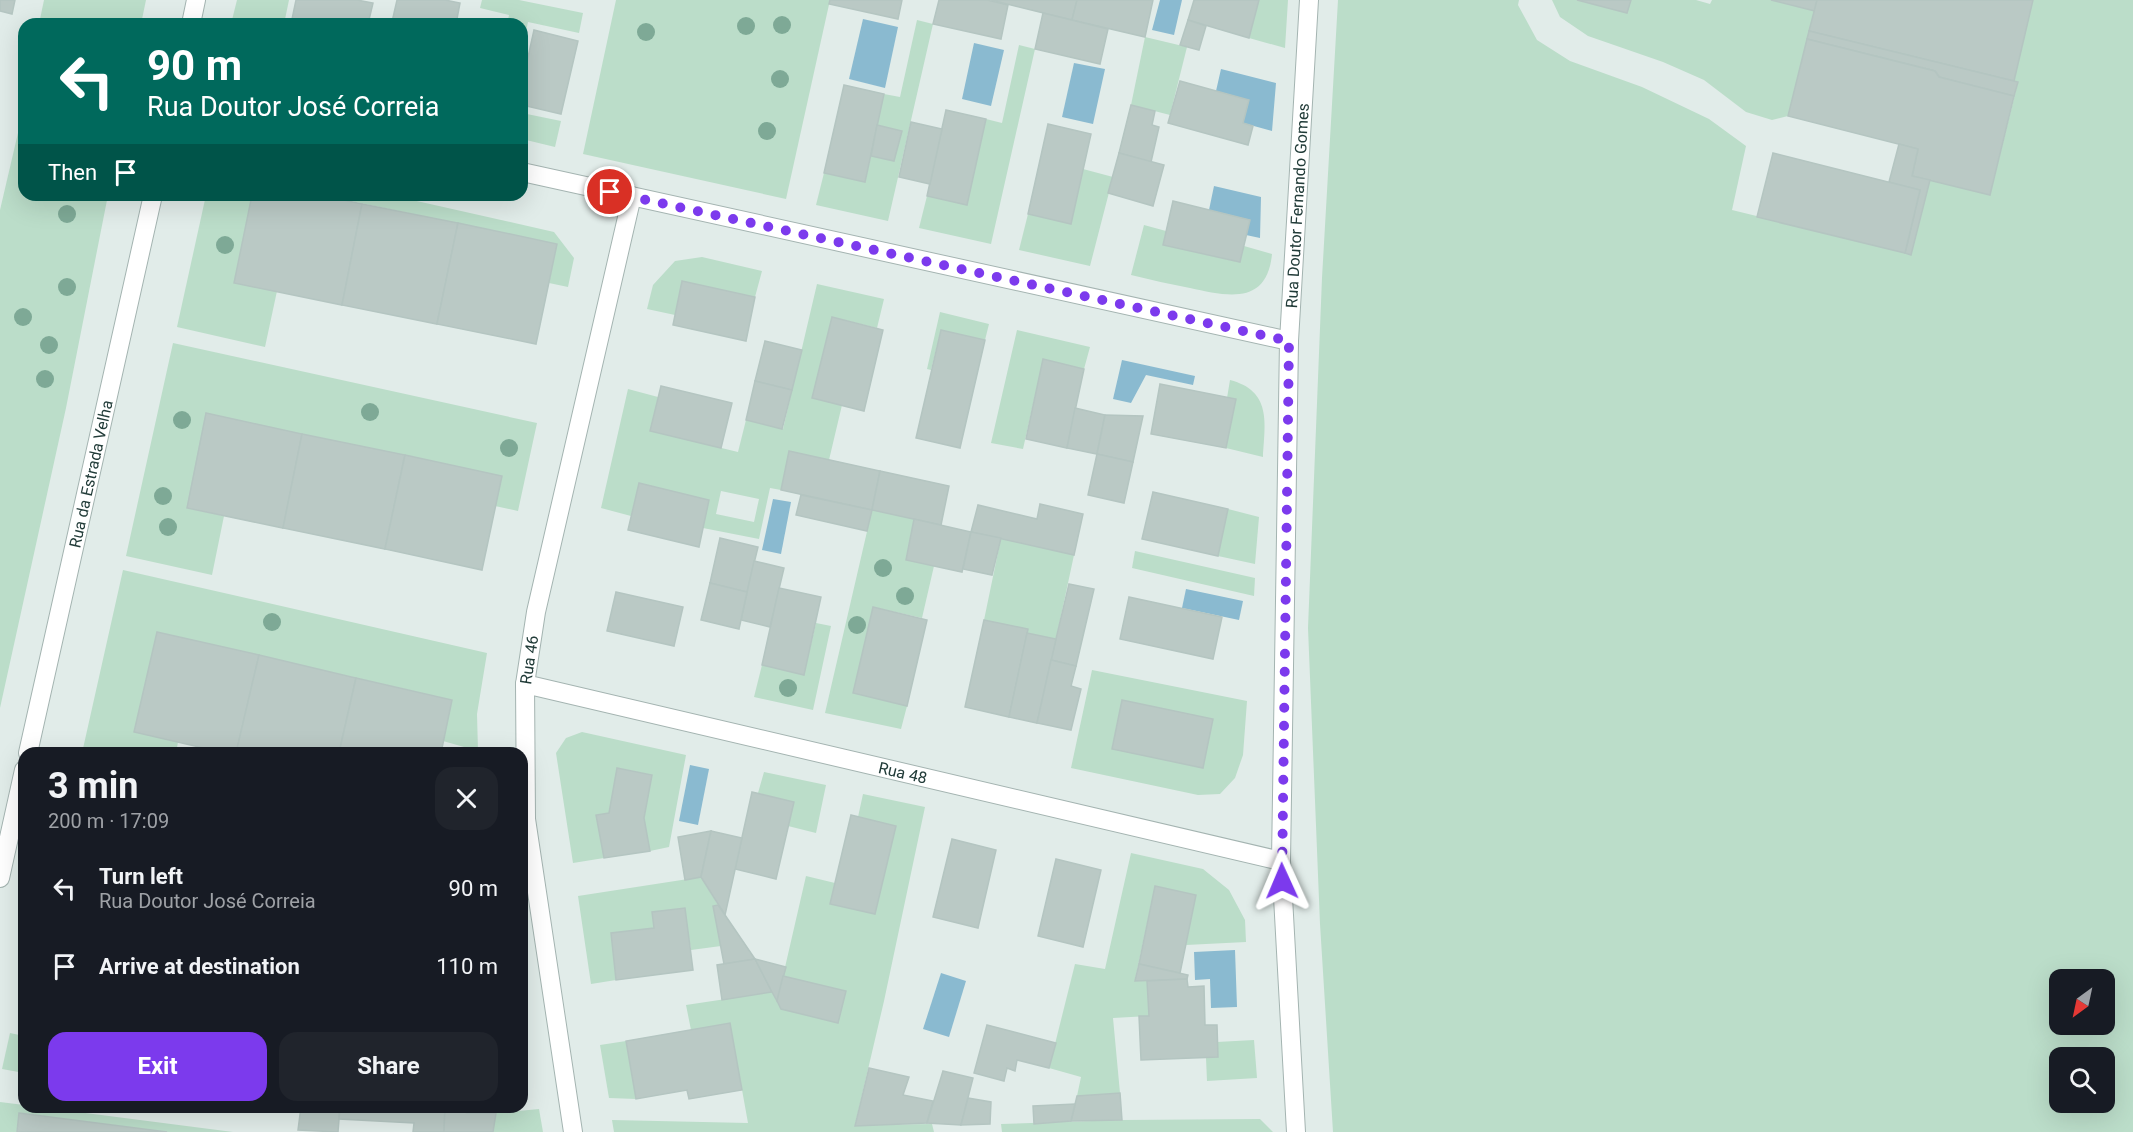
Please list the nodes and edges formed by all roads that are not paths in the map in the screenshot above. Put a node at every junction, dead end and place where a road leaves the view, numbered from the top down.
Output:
1 (196, 0) edge
2 (1309, 0) edge
3 (192, 18) edge
4 (528, 173) edge
5 (632, 196) junction
6 (152, 201) edge
7 (1289, 341) junction
8 (525, 684) junction
9 (29, 747) edge
10 (525, 747) edge
11 (18, 797) edge
12 (528, 832) edge
13 (1281, 861) junction
14 (0, 878) edge
15 (573, 1132) edge
16 (1296, 1132) edge

1 - 3 street
2 - 7 street, Rua Doutor Fernando Gomes
4 - 5 street
5 - 7 street
5 - 8 street, Rua 46
6 - 9 street, Rua da Estrada Velha
7 - 13 street, Rua Doutor Fernando Gomes
8 - 10 street, Rua 46
8 - 13 street, Rua 48
11 - 14 street
12 - 15 street, Rua 46
13 - 16 street, Rua Doutor Fernando Gomes

